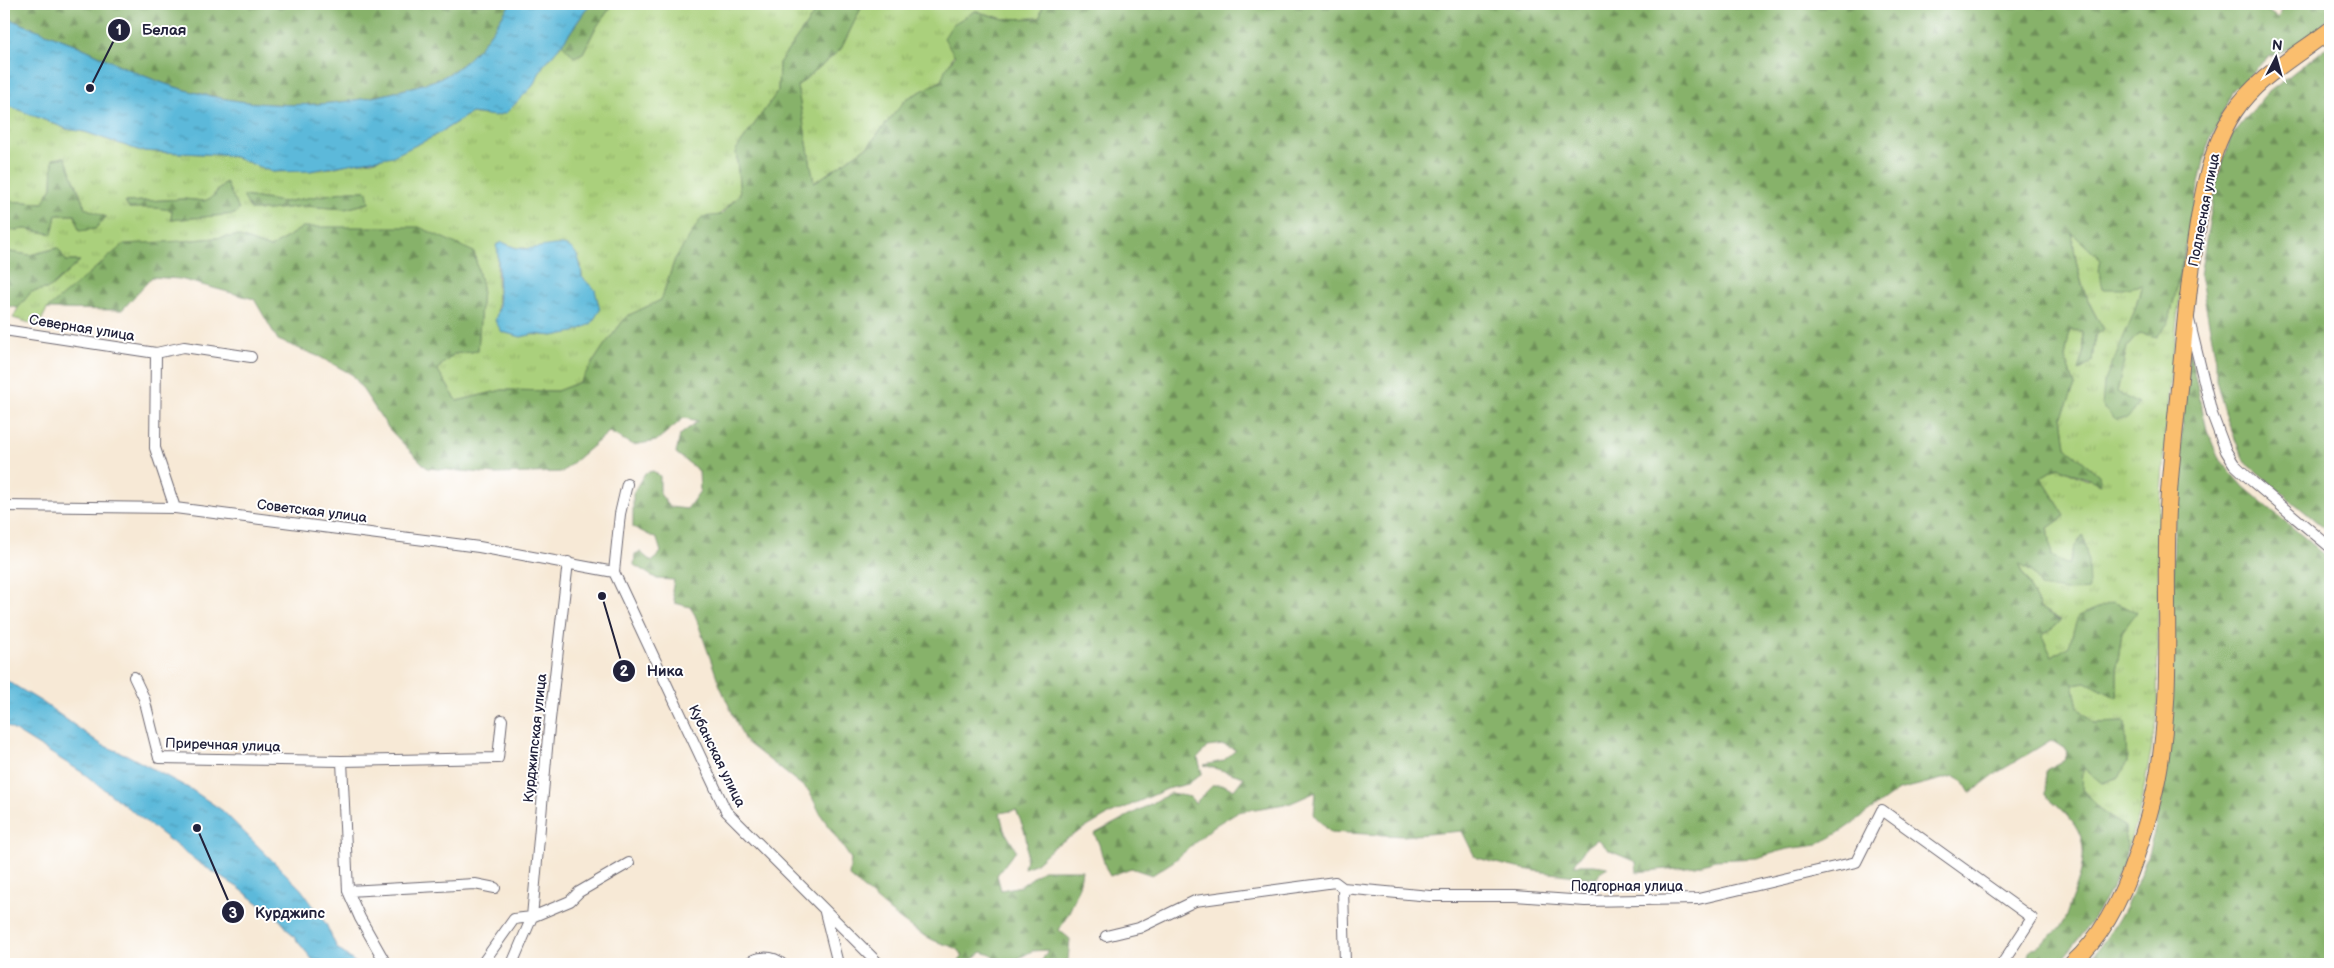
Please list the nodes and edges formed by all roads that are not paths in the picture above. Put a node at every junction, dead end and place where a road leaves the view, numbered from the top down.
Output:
1 (2330, 30) edge
2 (2186, 308) junction
3 (4, 330) edge
4 (156, 353) junction
5 (251, 356) dead end
6 (627, 484) dead end
7 (4, 506) edge
8 (175, 508) junction
9 (2330, 547) edge
10 (568, 562) junction
11 (614, 572) junction
12 (134, 677) dead end
13 (502, 720) dead end
14 (342, 762) junction
15 (629, 863) dead end
16 (495, 888) dead end
17 (1343, 888) junction
18 (348, 891) junction
19 (824, 911) junction
20 (532, 917) junction
21 (1106, 936) dead end
22 (386, 964) edge
23 (482, 964) edge
24 (512, 964) edge
25 (747, 964) edge
26 (782, 964) edge
27 (838, 964) edge
28 (879, 964) edge
29 (1345, 964) edge
30 (2002, 964) edge
31 (2072, 964) edge

1 - 2 main road, Подлесная улица
2 - 9 street
2 - 31 main road, Подлесная улица
3 - 4 street, Северная улица
4 - 5 street, Северная улица
4 - 8 street
6 - 11 street
7 - 8 street, Советская улица
8 - 10 street, Советская улица
10 - 11 street, Советская улица
10 - 20 street, Курджипская улица
11 - 19 street, Кубанская улица
12 - 14 street, Приречная улица
13 - 14 street, Приречная улица
14 - 18 street
15 - 20 street
16 - 18 street
17 - 21 street, Подгорная улица
17 - 29 street
17 - 30 street, Подгорная улица
18 - 22 street
19 - 27 street
19 - 28 street, Кубанская улица
20 - 23 street
20 - 24 street, Курджипская улица
25 - 26 street

